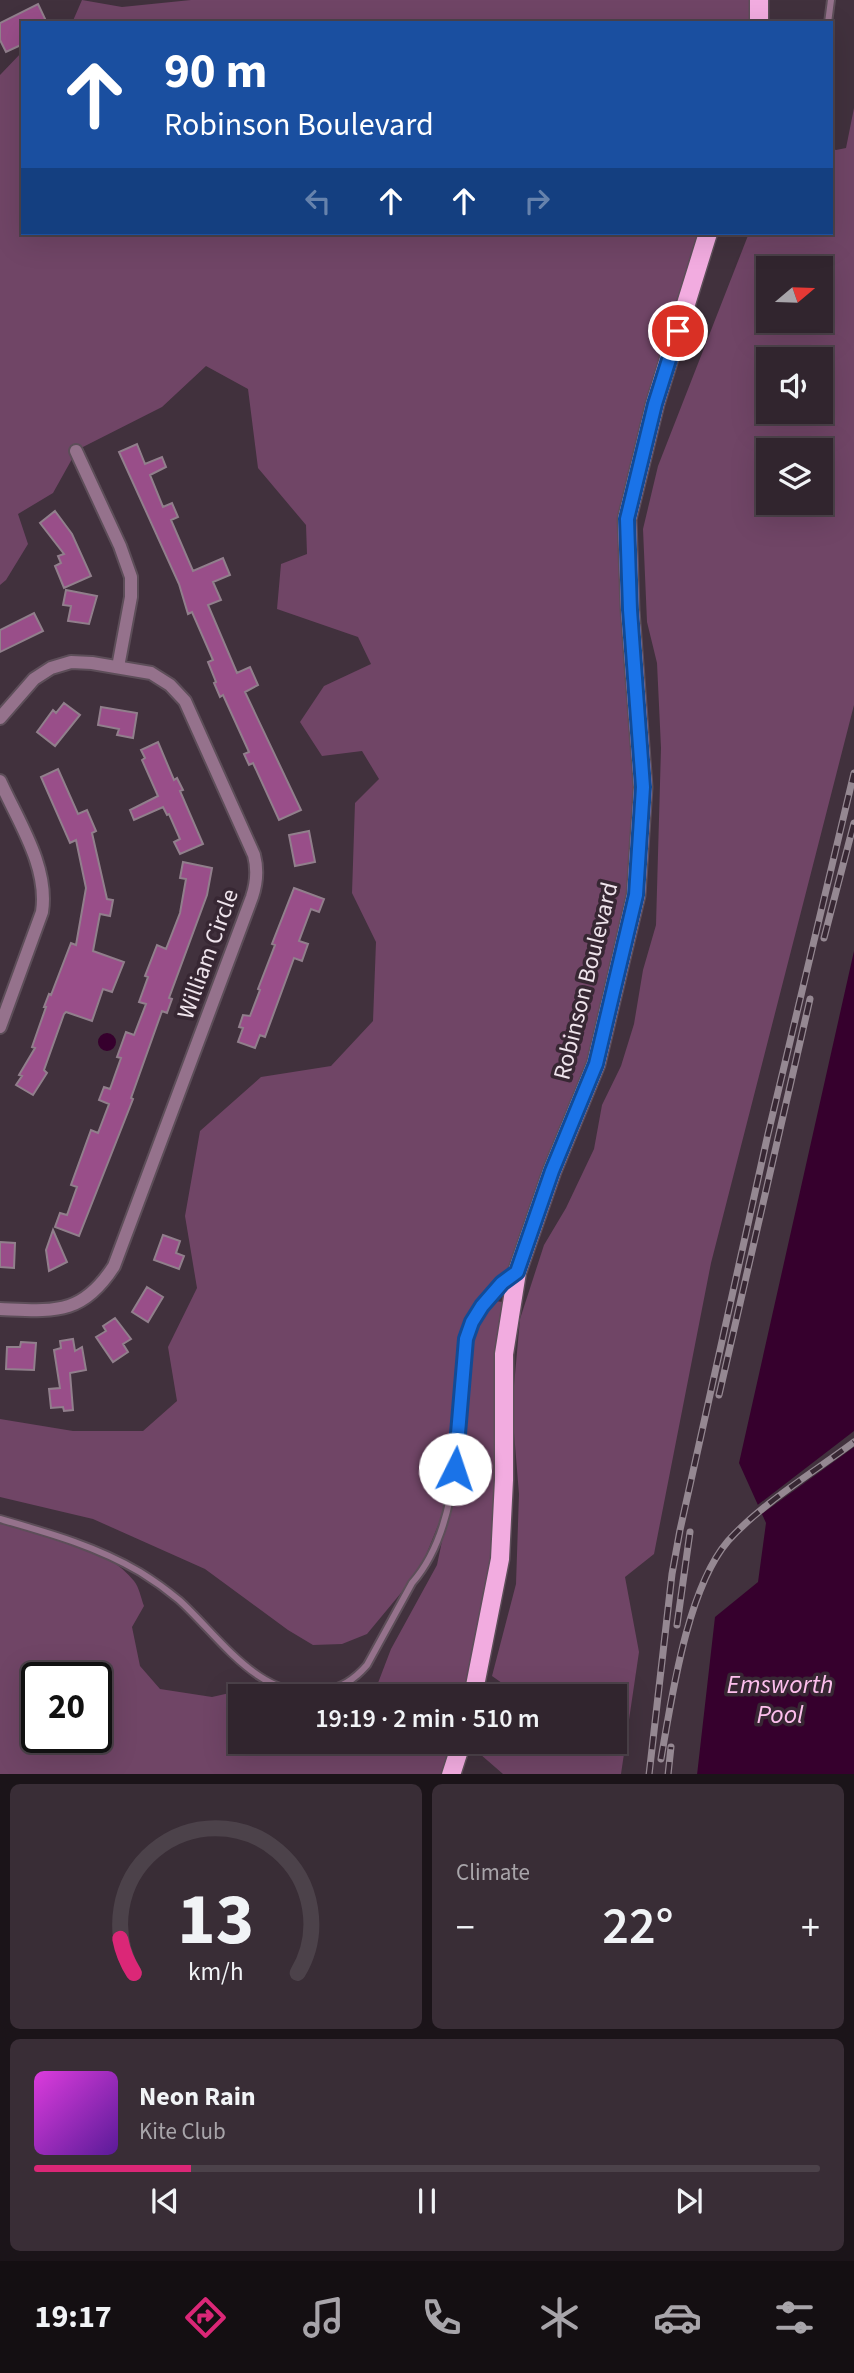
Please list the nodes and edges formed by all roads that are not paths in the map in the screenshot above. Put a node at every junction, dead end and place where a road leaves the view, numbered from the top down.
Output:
1 (759, 0) edge
2 (831, 0) edge
3 (759, 21) edge
4 (828, 21) edge
5 (707, 235) edge
6 (76, 452) dead end
7 (118, 667) junction
8 (0, 718) edge
9 (0, 780) edge
10 (0, 1027) edge
11 (517, 1272) junction
12 (0, 1309) edge
13 (0, 1519) edge
14 (475, 1684) edge
15 (458, 1754) edge
16 (451, 1774) edge

1 - 3 main road
2 - 4 lane
5 - 11 main road, Robinson Boulevard
6 - 7 street
7 - 8 street, William Circle
7 - 12 street, William Circle
9 - 10 street
11 - 13 lane
11 - 14 main road, Robinson Boulevard
15 - 16 main road

